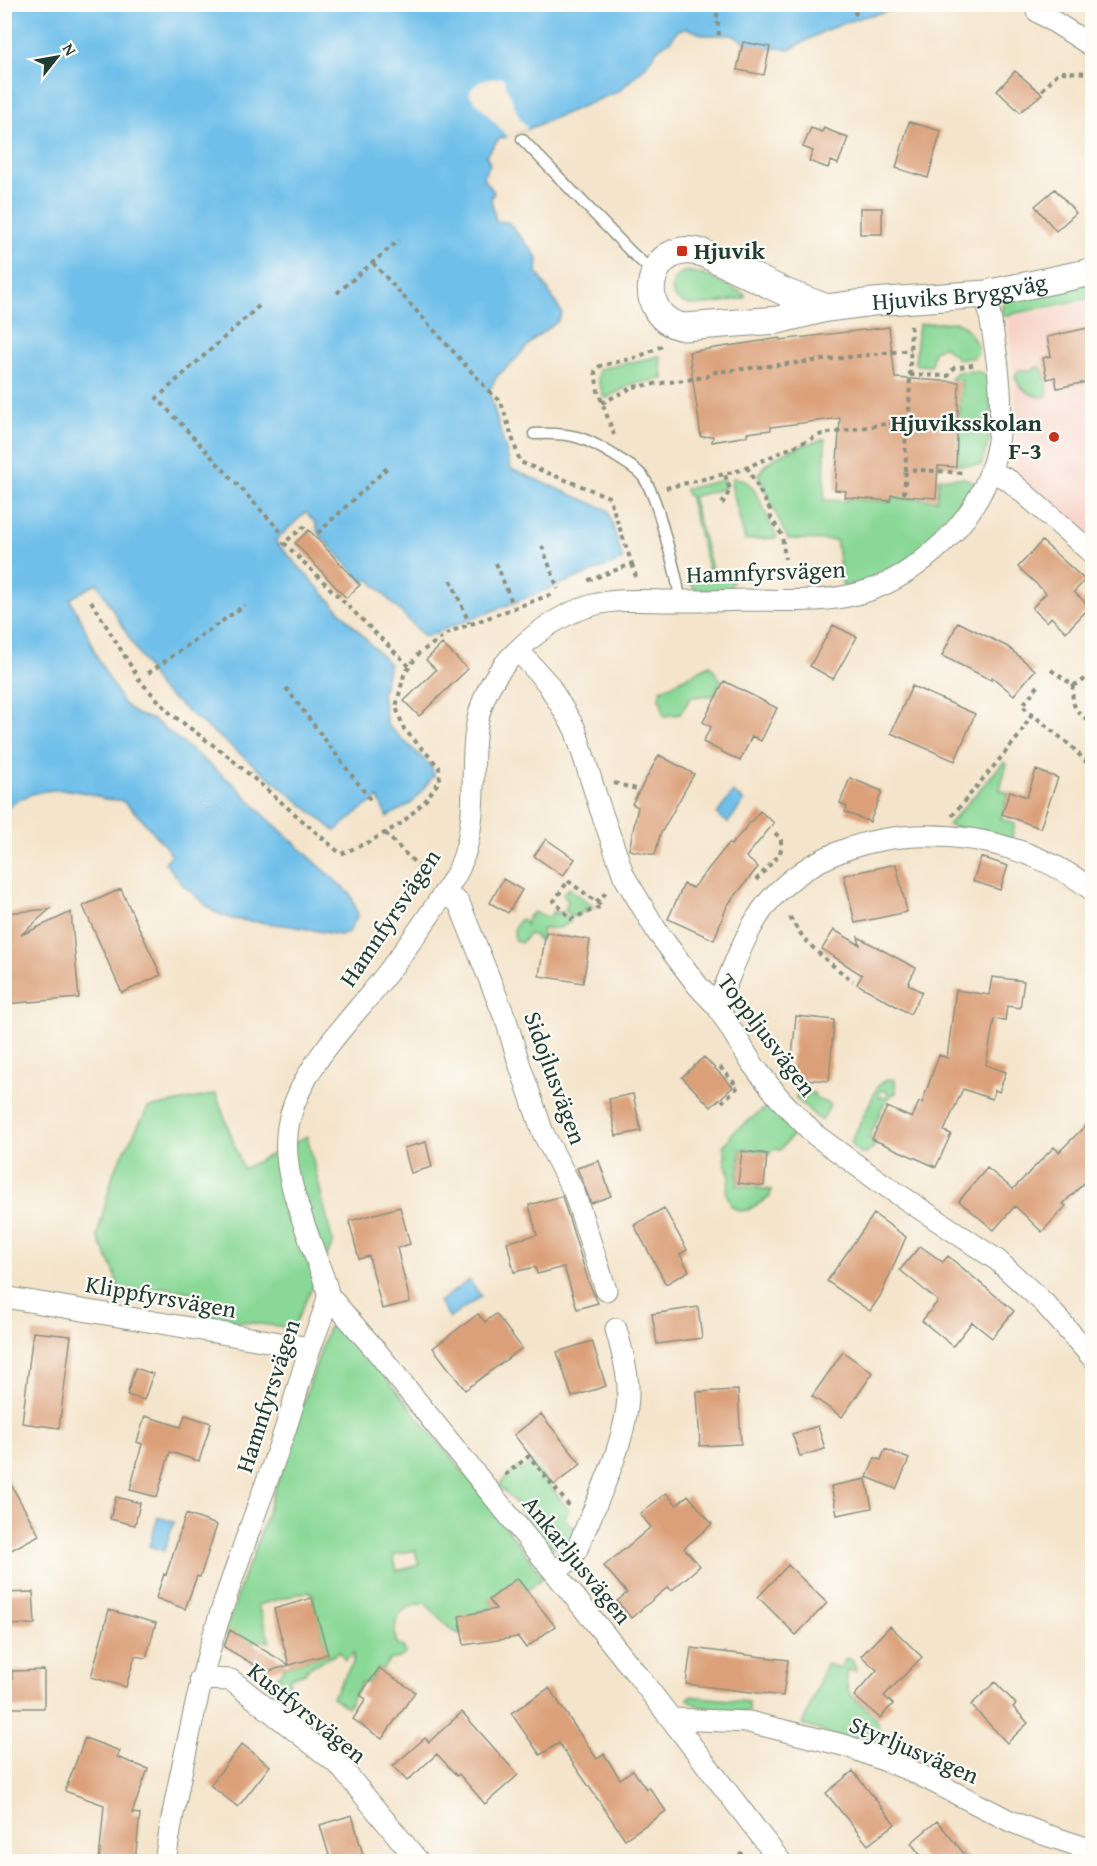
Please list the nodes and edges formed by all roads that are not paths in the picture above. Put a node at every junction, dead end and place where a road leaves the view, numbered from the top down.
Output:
1 (1036, 11) dead end
2 (1092, 46) edge
3 (522, 139) dead end
4 (653, 272) junction
5 (1092, 272) edge
6 (986, 294) junction
7 (827, 308) junction
8 (534, 434) dead end
9 (990, 472) junction
10 (1092, 553) edge
11 (680, 601) junction
12 (518, 650) junction
13 (1092, 890) edge
14 (444, 893) junction
15 (717, 1006) junction
16 (606, 1290) dead end
17 (328, 1295) junction
18 (4, 1297) edge
19 (616, 1329) dead end
20 (309, 1348) junction
21 (1092, 1357) edge
22 (555, 1572) junction
23 (200, 1679) junction
24 (673, 1719) junction
25 (1092, 1850) edge
26 (165, 1862) edge
27 (418, 1862) edge
28 (781, 1862) edge

1 - 2 street
3 - 4 lane
4 - 7 street, Hjuviks Bryggväg
4 - 7 street, Hjuviks Bryggväg
5 - 6 street, Hjuviks Bryggväg
6 - 7 street, Hjuviks Bryggväg
6 - 9 street, Hamnfyrsvägen
8 - 11 lane
9 - 10 street
9 - 11 street, Hamnfyrsvägen
11 - 12 street, Hamnfyrsvägen
12 - 14 street, Hamnfyrsvägen
12 - 15 street, Toppljusvägen
13 - 15 street
14 - 16 street, Sidojlusvägen
14 - 17 street, Hamnfyrsvägen
15 - 21 street, Toppljusvägen
17 - 20 street, Hamnfyrsvägen
17 - 22 street, Ankarljusvägen
18 - 20 street, Klippfyrsvägen
19 - 22 street
20 - 23 street, Hamnfyrsvägen
22 - 24 street, Ankarljusvägen
23 - 26 street, Hamnfyrsvägen
23 - 27 street, Kustfyrsvägen
24 - 25 street, Styrljusvägen
24 - 28 street, Ankarljusvägen

